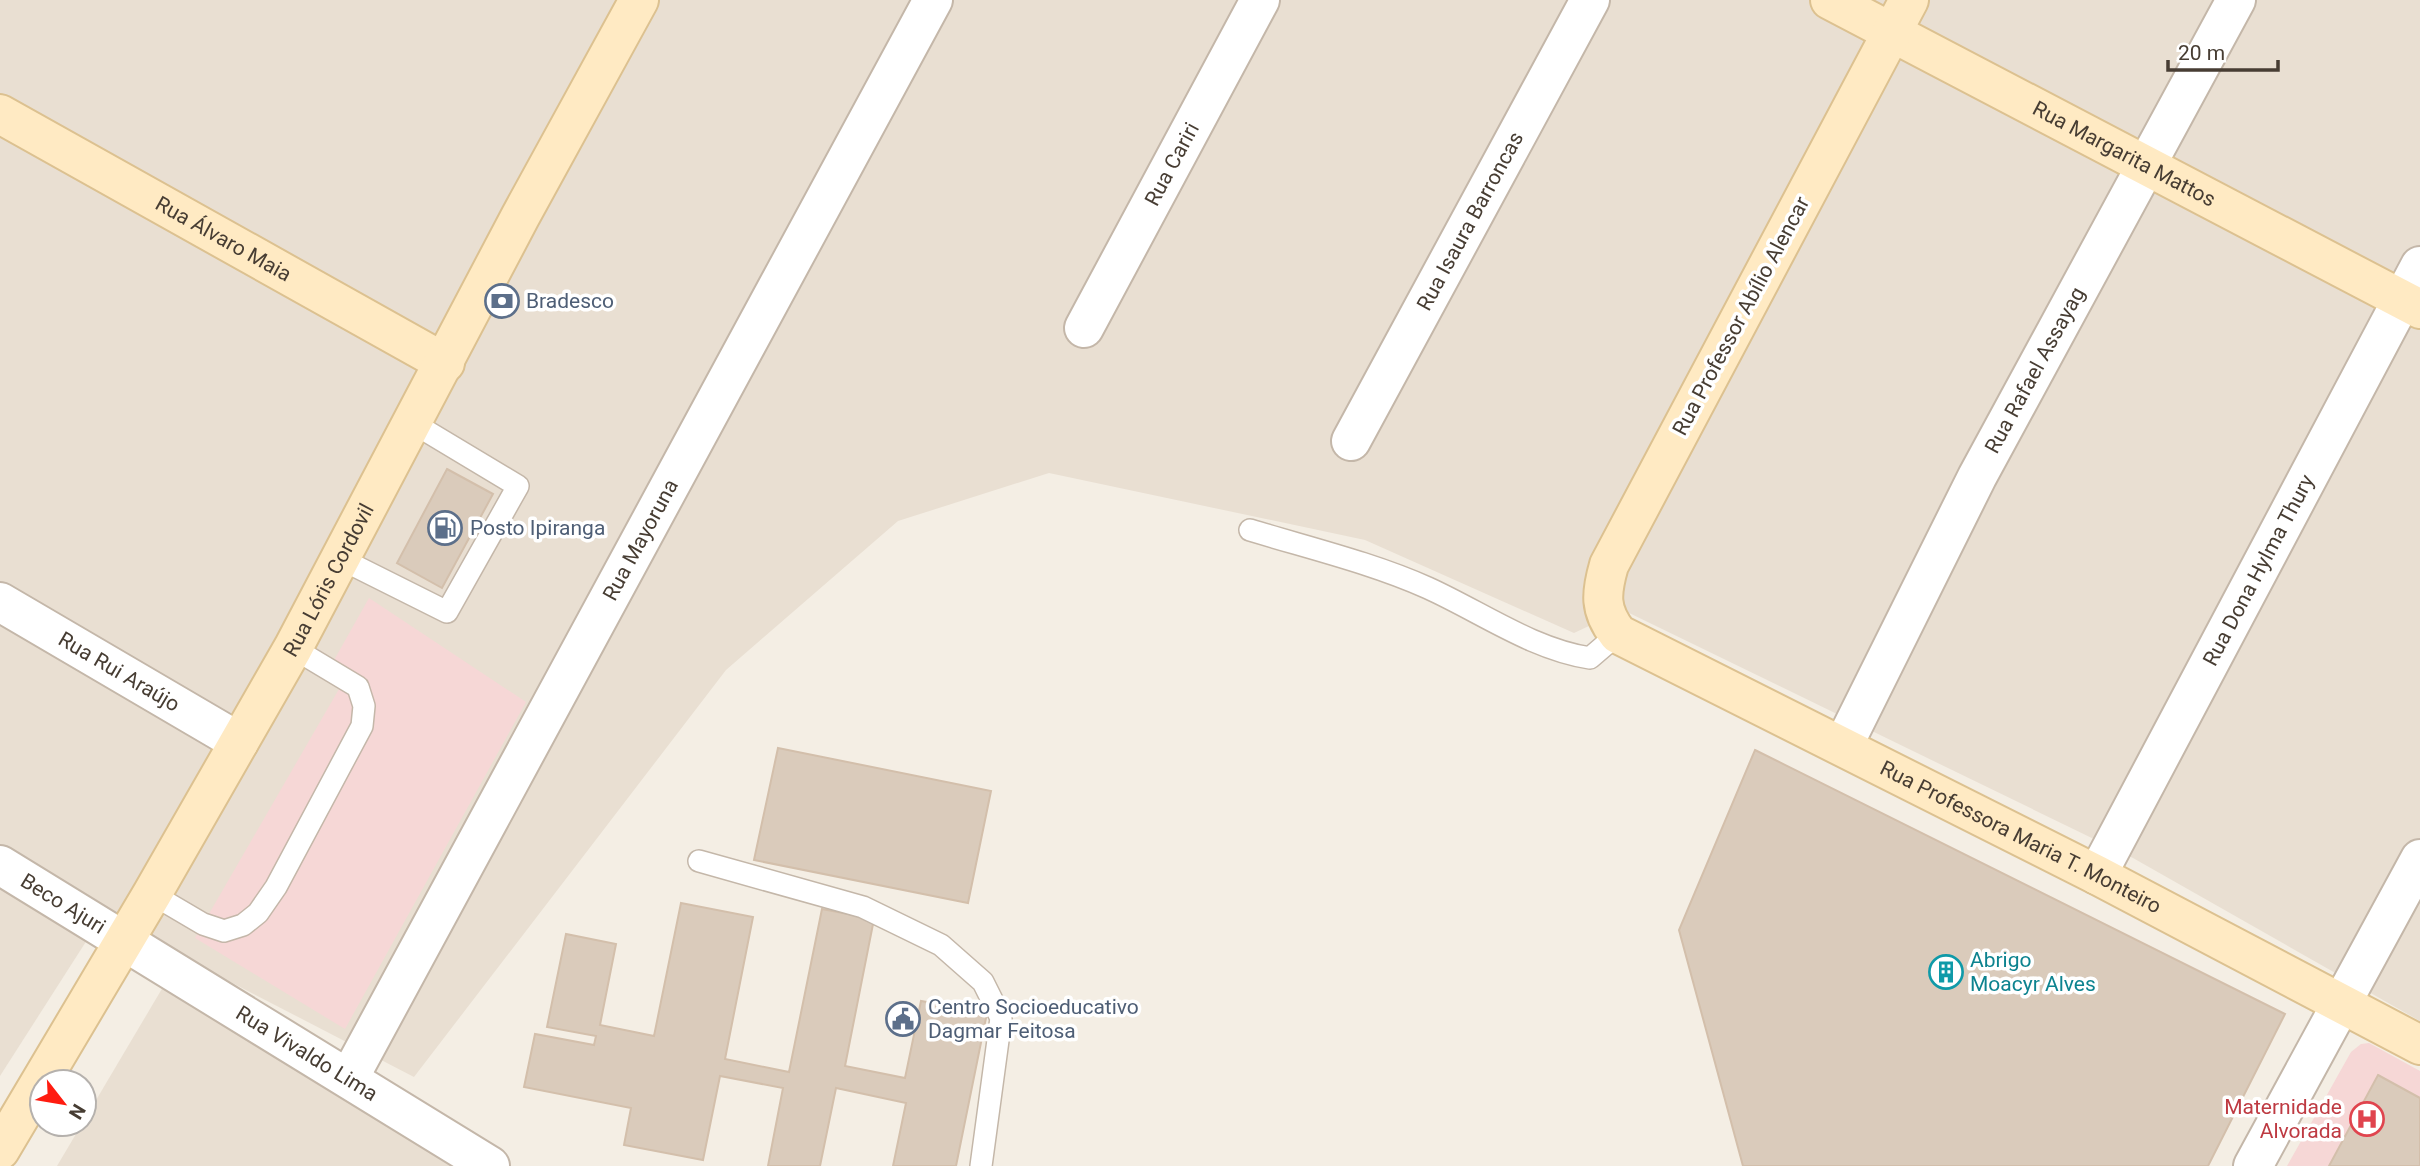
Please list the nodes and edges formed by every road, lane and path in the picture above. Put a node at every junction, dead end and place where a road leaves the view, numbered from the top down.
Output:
1 (638, 0) edge
2 (933, 0) edge
3 (1260, 0) edge
4 (1590, 0) edge
5 (1830, 0) edge
6 (1909, 0) edge
7 (2236, 0) edge
8 (1891, 34) junction
9 (0, 114) edge
10 (2144, 165) junction
11 (2420, 266) edge
12 (2411, 304) edge
13 (1084, 328) dead end
14 (444, 363) junction
15 (413, 423) junction
16 (1351, 441) dead end
17 (1250, 530) dead end
18 (341, 559) junction
19 (0, 602) edge
20 (1618, 634) junction
21 (293, 648) junction
22 (239, 742) junction
23 (1843, 746) junction
24 (2420, 859) edge
25 (699, 860) dead end
26 (0, 865) edge
27 (2097, 875) junction
28 (152, 894) junction
29 (124, 941) junction
30 (2343, 1004) junction
31 (2420, 1045) edge
32 (349, 1078) junction
33 (0, 1150) edge
34 (490, 1166) edge
35 (981, 1166) edge
36 (2253, 1166) edge

1 - 14 street, Rua Lóris Cordovil
2 - 32 street, Rua Mayoruna
3 - 13 street, Rua Cariri
4 - 16 street, Rua Isaura Barroncas
5 - 8 street, Rua Margarita Mattos
6 - 8 street, Rua Professor Abílio Alencar
7 - 10 street, Rua Rafael Assayag
8 - 10 street, Rua Margarita Mattos
8 - 20 street, Rua Professor Abílio Alencar
9 - 14 street, Rua Álvaro Maia
10 - 12 street, Rua Margarita Mattos
10 - 23 street, Rua Rafael Assayag
11 - 12 street, Rua Dona Hylma Thury
12 - 27 street, Rua Dona Hylma Thury
14 - 15 street, Rua Lóris Cordovil
15 - 18 street, Rua Lóris Cordovil
15 - 18 lane
17 - 20 lane
18 - 21 street, Rua Lóris Cordovil
19 - 22 street, Rua Rui Araújo
20 - 23 street, Rua Professora Maria T. Monteiro
21 - 22 street, Rua Lóris Cordovil
21 - 28 lane
22 - 28 street, Rua Lóris Cordovil
23 - 27 street, Rua Professora Maria T. Monteiro
24 - 30 street
25 - 35 lane
26 - 29 street, Beco Ajuri
27 - 30 street, Rua Professora Maria T. Monteiro
28 - 29 street, Rua Lóris Cordovil
29 - 32 street, Rua Vivaldo Lima
29 - 33 street, Rua Lóris Cordovil
30 - 31 street, Rua Professora Maria T. Monteiro
30 - 36 street
32 - 34 street, Rua Vivaldo Lima

